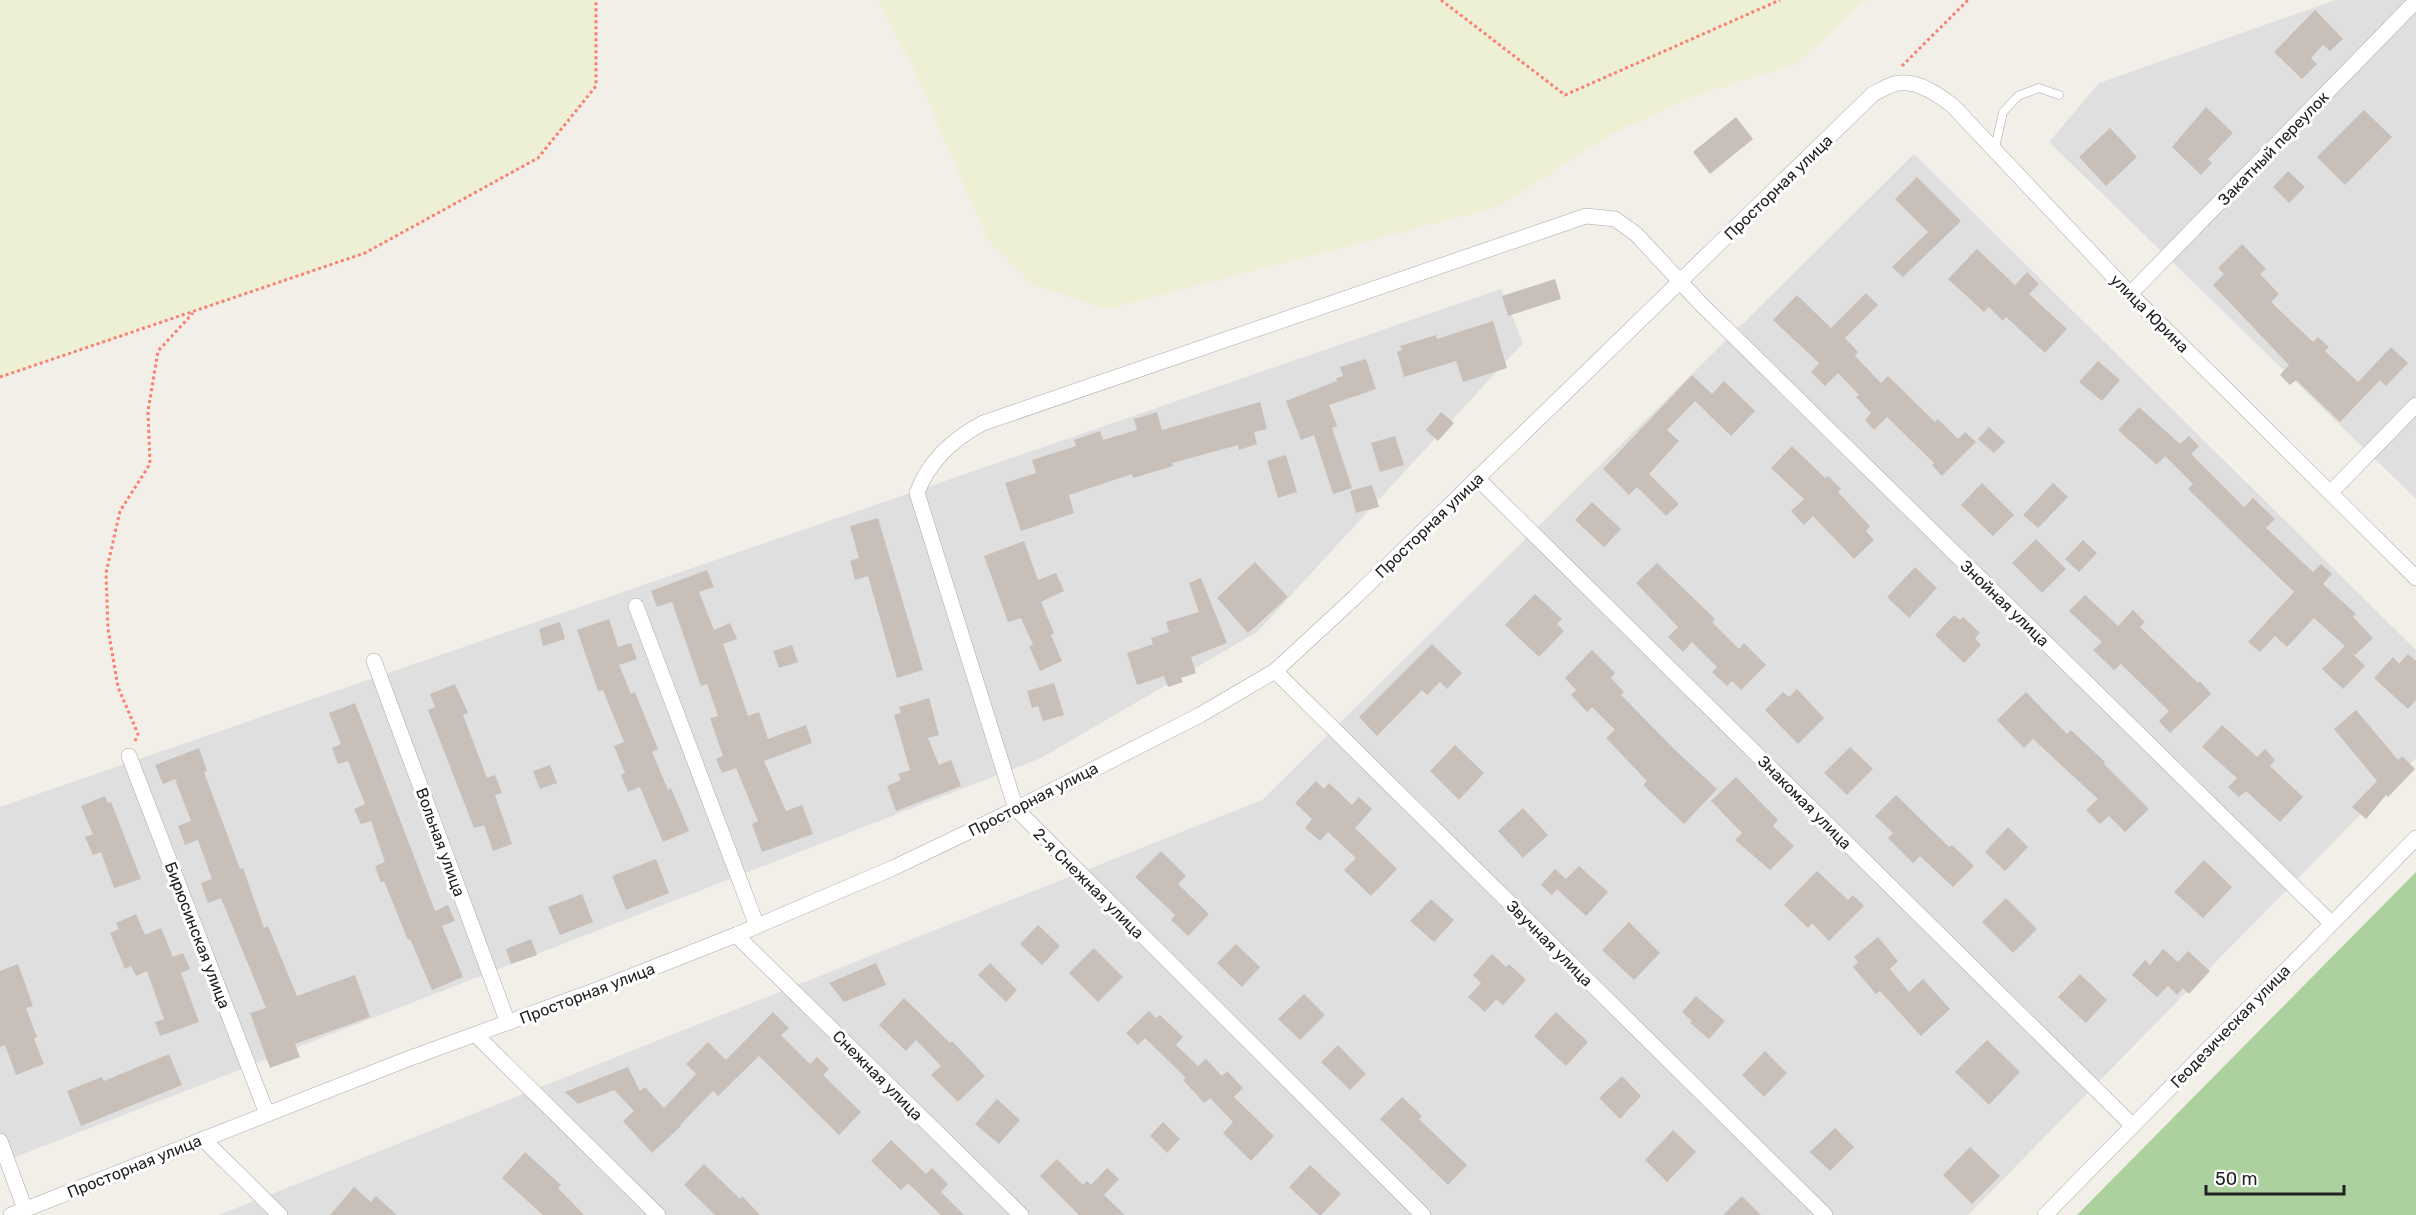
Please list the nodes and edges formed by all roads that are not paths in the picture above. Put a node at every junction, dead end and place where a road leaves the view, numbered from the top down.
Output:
1 (2416, 1) edge
2 (1873, 94) joint
3 (2059, 95) dead end
4 (1995, 150) junction
5 (1678, 282) junction
6 (2130, 294) junction
7 (2416, 405) edge
8 (959, 436) joint
9 (1477, 478) junction
10 (2331, 492) junction
11 (2416, 578) edge
12 (636, 606) dead end
13 (374, 661) dead end
14 (1275, 671) junction
15 (129, 756) road end
16 (1016, 809) junction
17 (2416, 838) edge
18 (2331, 923) junction
19 (757, 926) junction
20 (736, 935) junction
21 (508, 1023) junction
22 (476, 1035) junction
23 (267, 1114) junction
24 (2133, 1125) junction
25 (203, 1139) junction
26 (0, 1141) edge
27 (25, 1209) junction
28 (10, 1215) edge
29 (280, 1215) edge
30 (658, 1215) edge
31 (1021, 1215) edge
32 (1423, 1215) edge
33 (1825, 1215) edge
34 (2045, 1215) edge

1 - 6 street, Закатный переулок
2 - 4 street, улица Юрина
2 - 5 street, Просторная улица
3 - 4 lane
4 - 6 street, улица Юрина
5 - 8 street, Знойная улица
5 - 9 street, Просторная улица
5 - 18 street, Знойная улица
6 - 10 street, улица Юрина
7 - 10 street
8 - 16 street, 2-я Снежная улица
9 - 14 street, Просторная улица
9 - 24 street, Знакомая улица
10 - 11 street, улица Юрина
12 - 19 street
13 - 21 street, Вольная улица
14 - 16 street, Просторная улица
14 - 33 street, Звучная улица
15 - 23 street, Бирюсинская улица
16 - 19 street, Просторная улица
16 - 32 street, 2-я Снежная улица
17 - 18 street, Геодезическая улица
18 - 24 street, Геодезическая улица
19 - 20 street, Просторная улица
20 - 21 street, Просторная улица
20 - 31 street, Снежная улица
21 - 22 street, Просторная улица
22 - 23 street, Просторная улица
22 - 30 street
23 - 25 street, Просторная улица
24 - 34 street, Геодезическая улица
25 - 27 street, Просторная улица
25 - 29 street
26 - 27 street
27 - 28 street, Просторная улица

